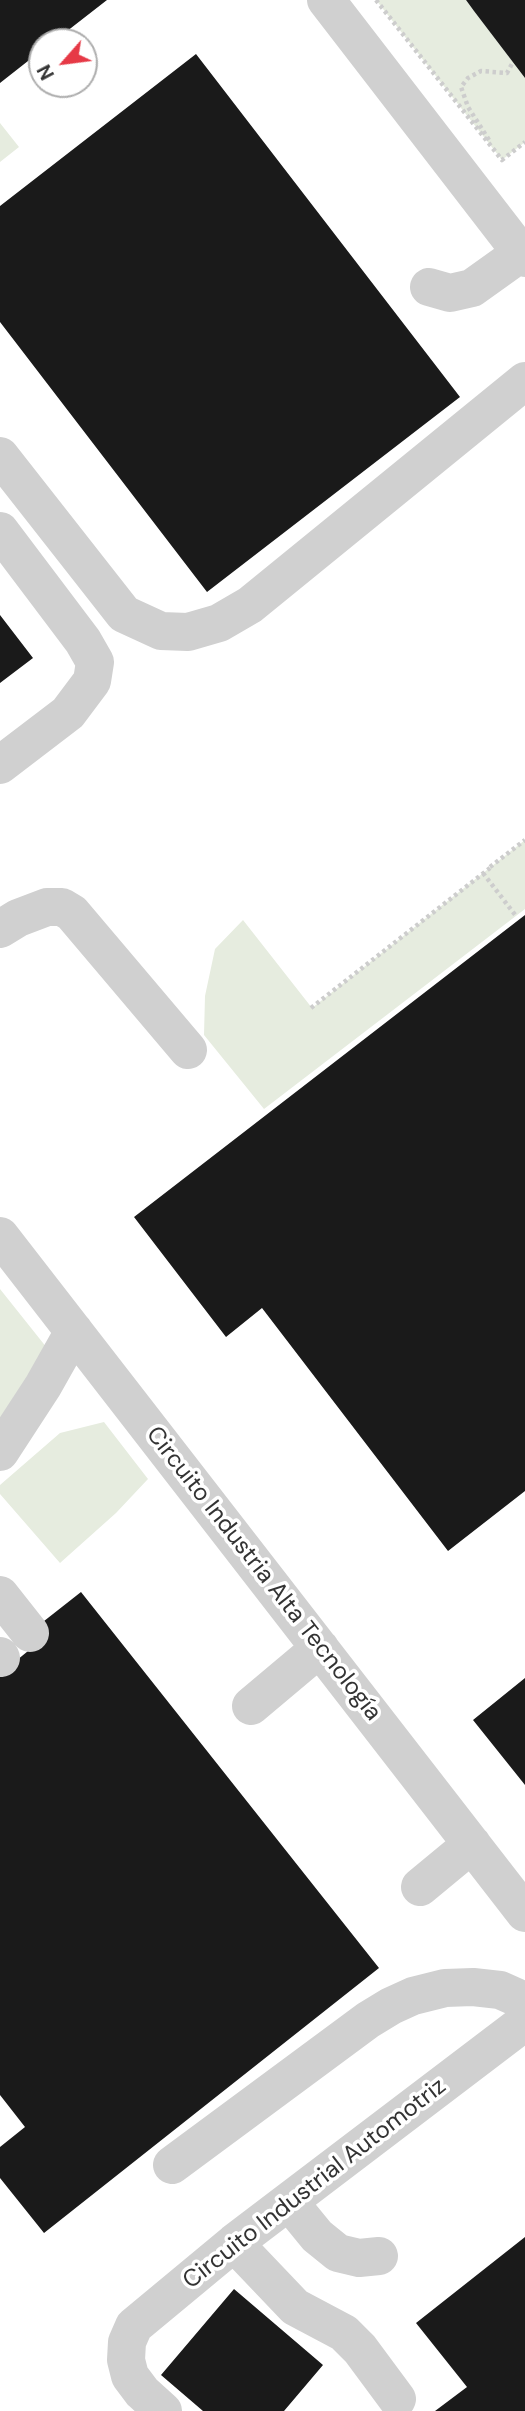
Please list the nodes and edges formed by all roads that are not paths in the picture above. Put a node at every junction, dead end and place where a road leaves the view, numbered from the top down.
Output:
1 (326, 0) edge
2 (523, 255) edge
3 (429, 287) dead end
4 (525, 381) edge
5 (0, 456) edge
6 (0, 531) edge
7 (0, 765) edge
8 (0, 929) edge
9 (188, 1050) dead end
10 (1, 1239) edge
11 (74, 1331) junction
12 (0, 1452) edge
13 (0, 1595) edge
14 (30, 1633) dead end
15 (320, 1648) junction
16 (251, 1706) dead end
17 (472, 1844) junction
18 (421, 1887) dead end
19 (525, 1913) edge
20 (525, 2001) edge
21 (525, 2022) edge
22 (172, 2165) dead end
23 (290, 2203) junction
24 (234, 2243) junction
25 (379, 2256) dead end
26 (397, 2399) dead end
27 (163, 2411) edge

1 - 2 street
2 - 3 street
4 - 5 street
6 - 7 street
8 - 9 street
10 - 11 street, Circuito Industria Alta Tecnología
11 - 12 street
11 - 15 street, Circuito Industria Alta Tecnología
13 - 14 street
15 - 16 street
15 - 17 street, Circuito Industria Alta Tecnología
17 - 18 street
17 - 19 street, Circuito Industria Alta Tecnología
20 - 22 street
21 - 23 street, Circuito Industrial Automotriz
23 - 24 street, Circuito Industrial Automotriz
23 - 25 street
24 - 26 street
24 - 27 street, Circuito Industrial Automotriz

